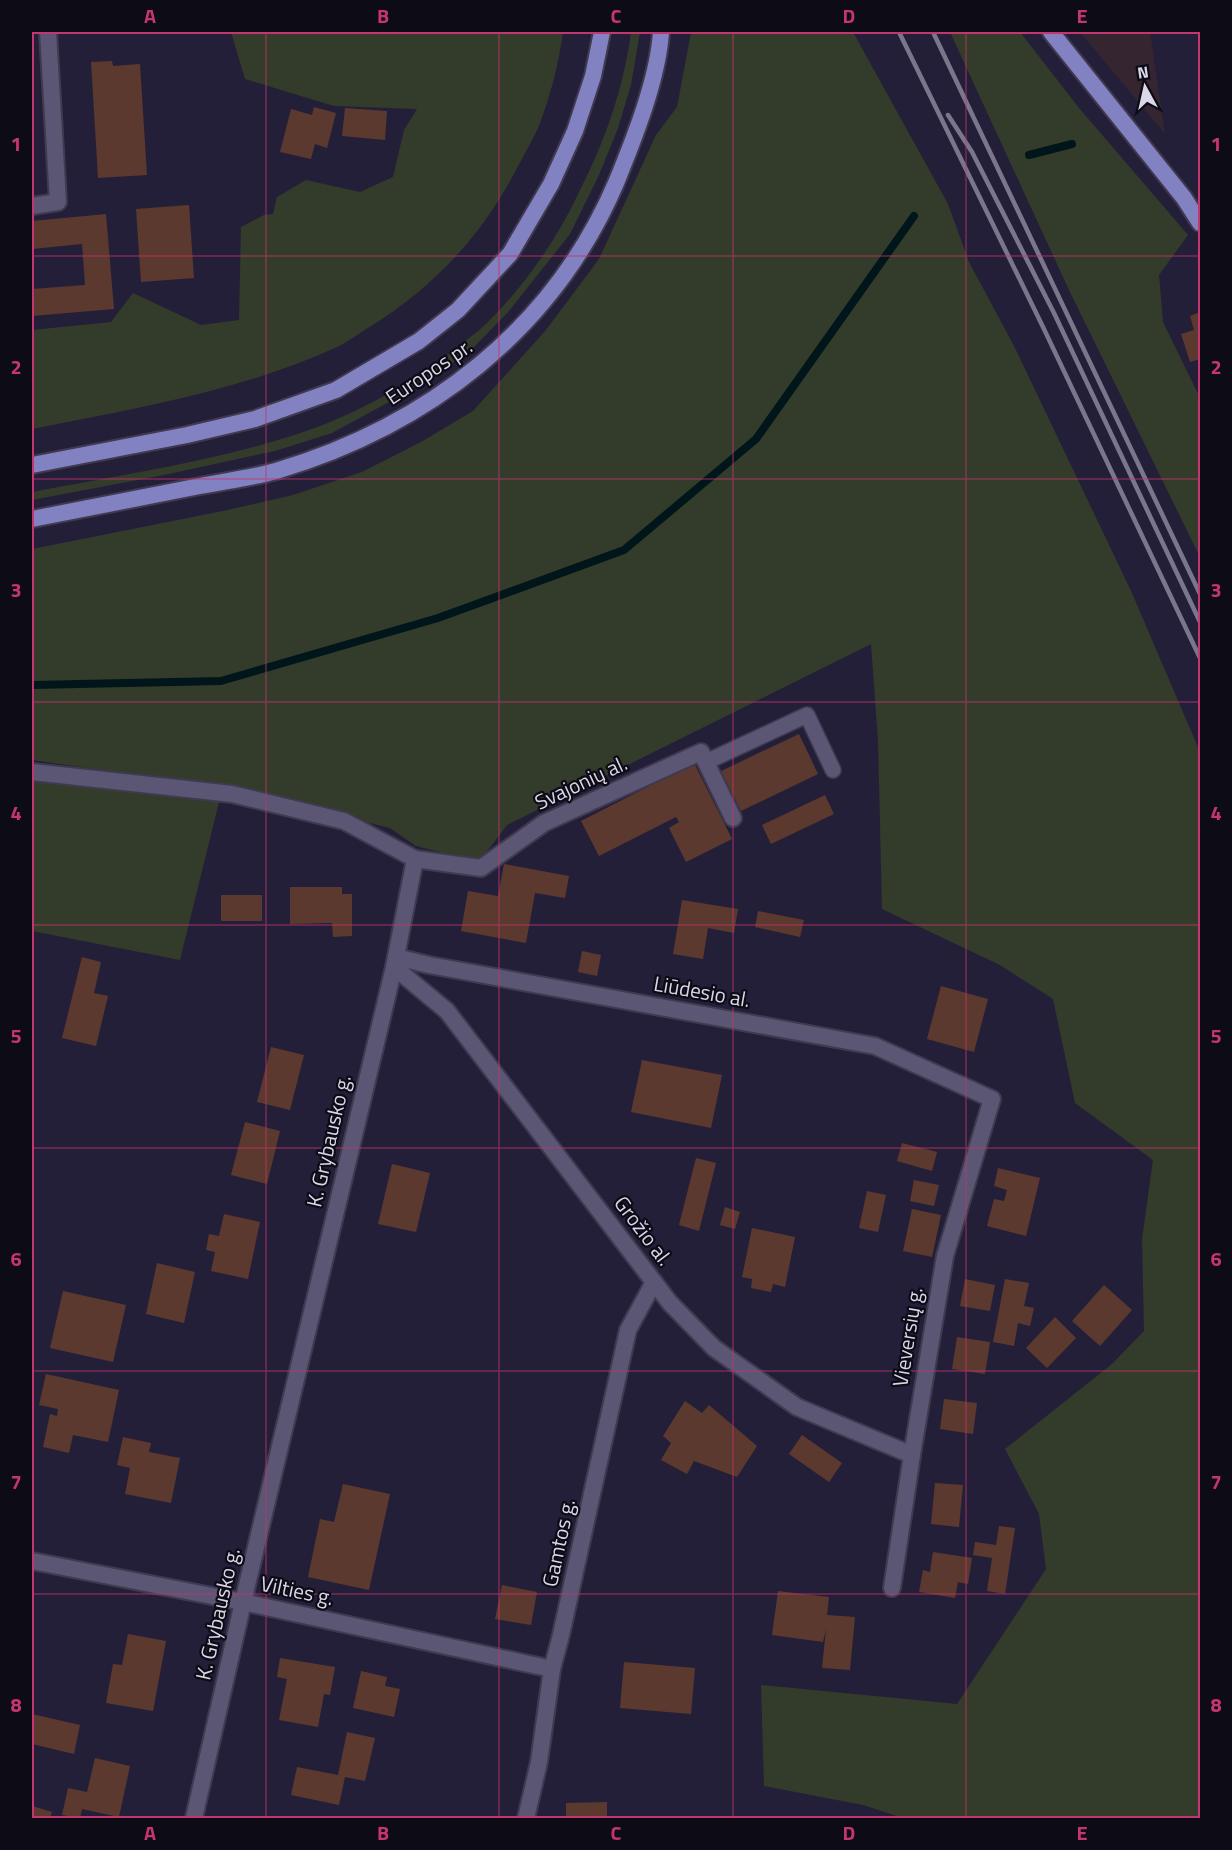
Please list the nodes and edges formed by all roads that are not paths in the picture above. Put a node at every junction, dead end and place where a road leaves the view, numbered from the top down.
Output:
1 (48, 32) edge
2 (602, 32) edge
3 (661, 32) edge
4 (1051, 32) edge
5 (32, 206) edge
6 (1200, 223) edge
7 (32, 465) edge
8 (32, 519) edge
9 (705, 762) junction
10 (833, 770) dead end
11 (32, 772) edge
12 (733, 818) dead end
13 (415, 859) junction
14 (395, 962) junction
15 (992, 1099) joint
16 (654, 1282) junction
17 (912, 1455) junction
18 (32, 1561) edge
19 (892, 1588) dead end
20 (243, 1602) junction
21 (552, 1669) junction
22 (194, 1818) edge
23 (526, 1818) edge

1 - 5 street
2 - 7 main road, Europos pr.
3 - 8 main road, Europos pr.
4 - 6 main road
9 - 10 lane
9 - 12 street
9 - 13 street, Svajonių al.
11 - 13 street
13 - 14 street, K. Grybausko g.
14 - 15 street, Liūdesio al.
14 - 16 street, Grožio al.
14 - 20 street, K. Grybausko g.
15 - 17 street, Vieversių g.
16 - 17 street, Grožio al.
16 - 21 street, Gamtos g.
17 - 19 street, Vieversių g.
18 - 20 street, Vilties g.
20 - 21 street, Vilties g.
20 - 22 street, K. Grybausko g.
21 - 23 street, Gamtos g.

